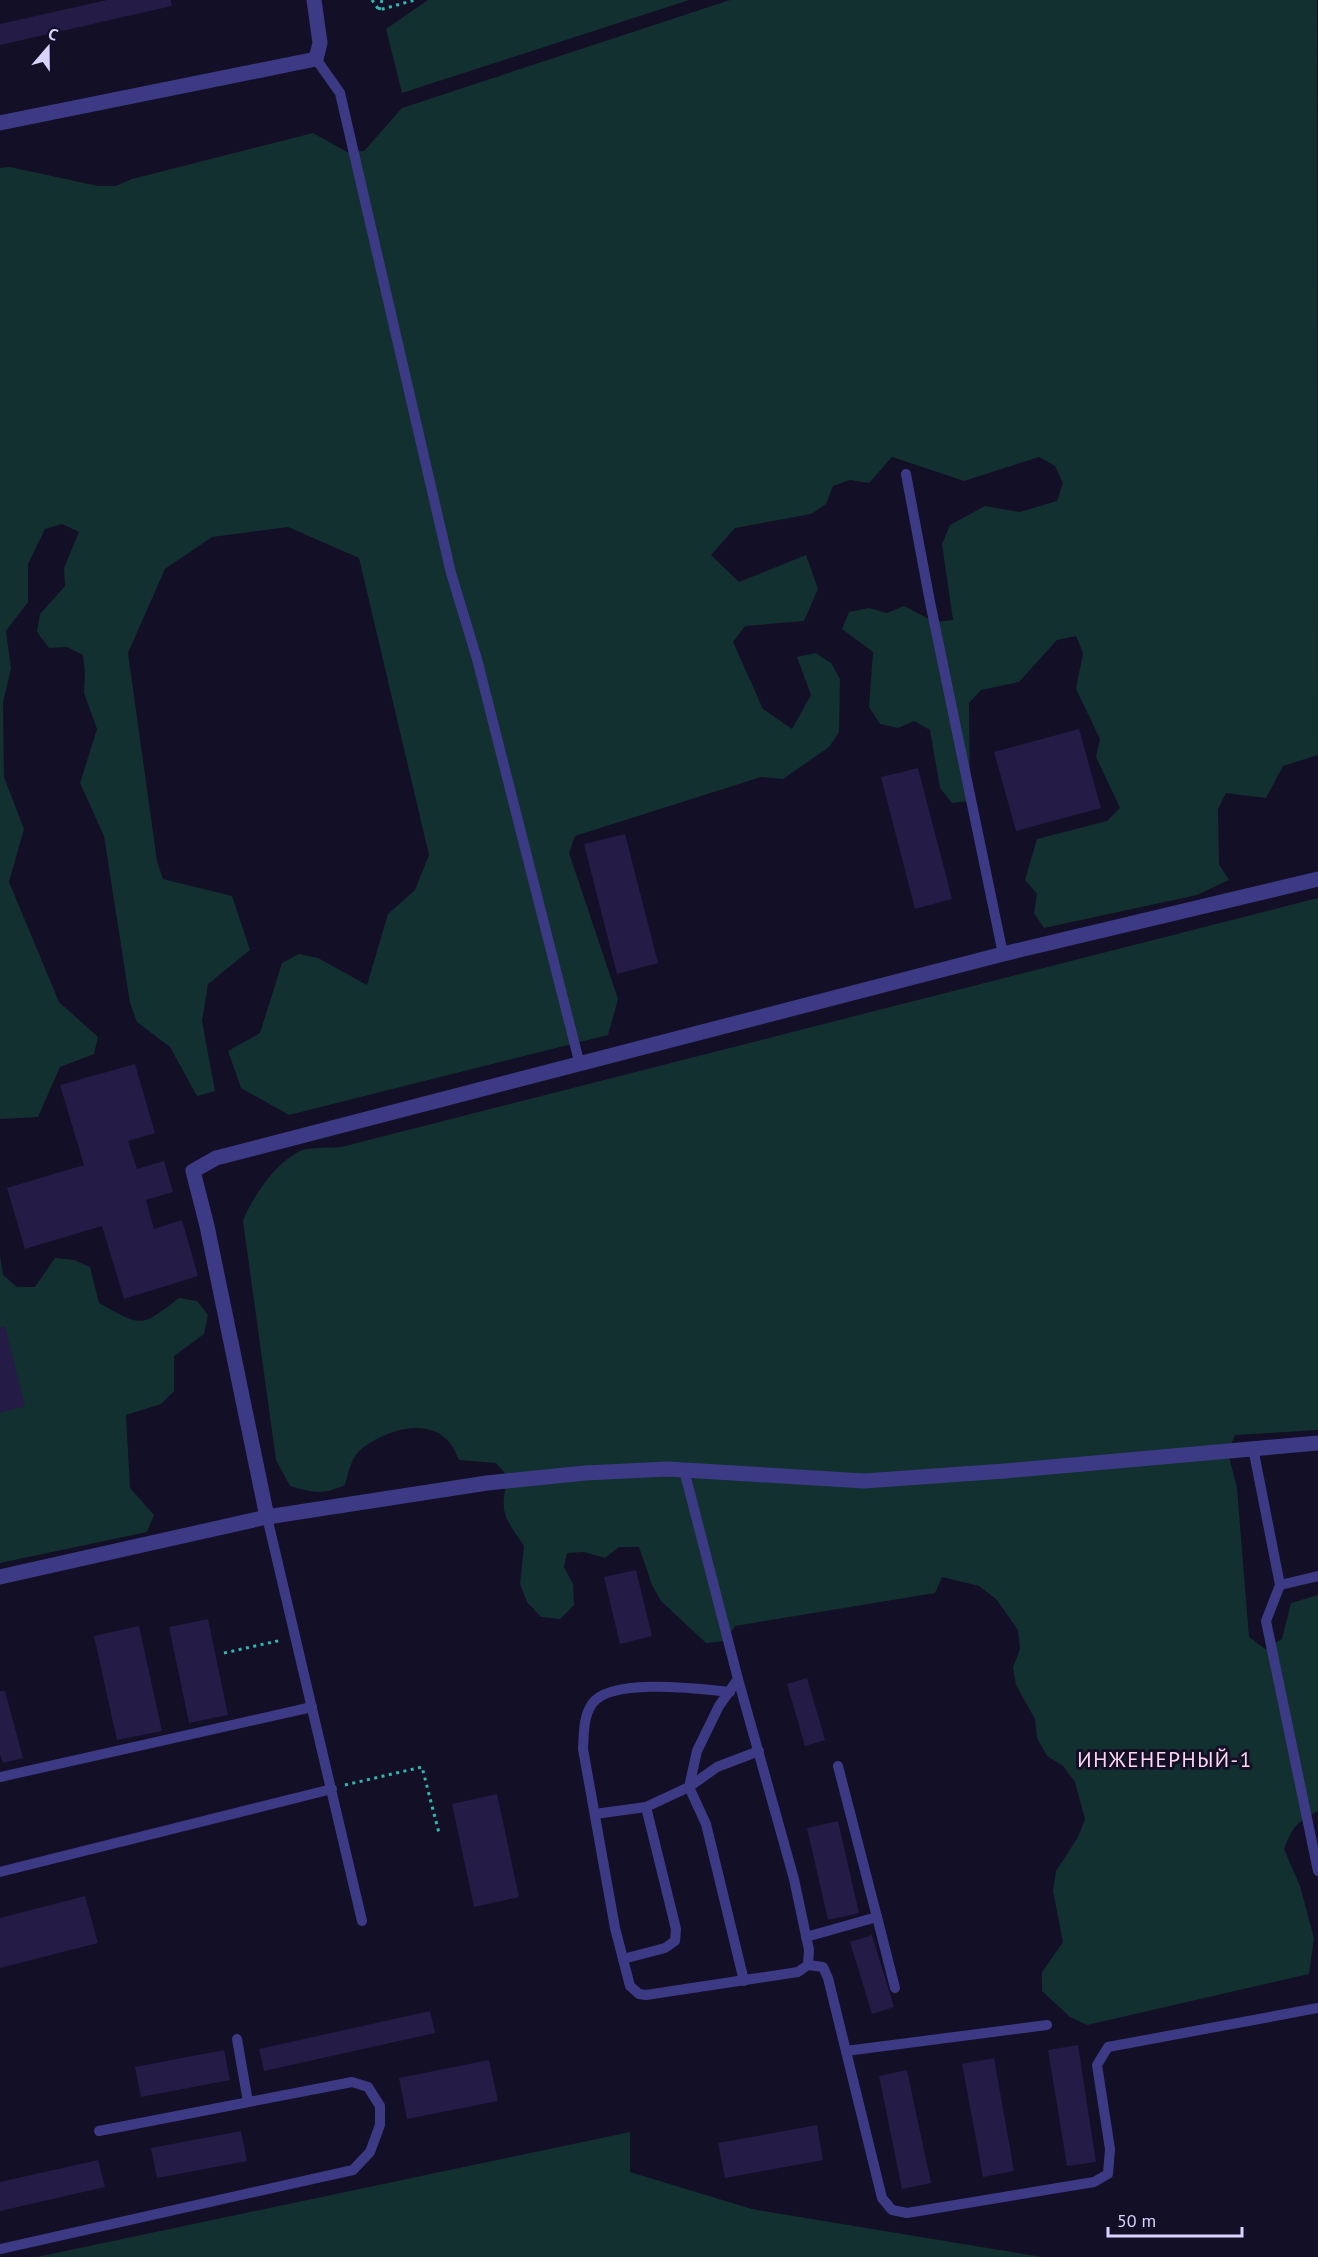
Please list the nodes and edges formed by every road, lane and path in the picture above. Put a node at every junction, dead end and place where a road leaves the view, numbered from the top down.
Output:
1 (314, 0) edge
2 (372, 0) edge
3 (382, 0) edge
4 (415, 0) edge
5 (379, 10) junction
6 (316, 59) junction
7 (0, 123) edge
8 (906, 474) dead end
9 (1318, 879) edge
10 (1003, 954) junction
11 (580, 1065) junction
12 (1318, 1443) edge
13 (1253, 1448) junction
14 (684, 1470) junction
15 (267, 1517) junction
16 (1318, 1576) edge
17 (0, 1577) edge
18 (1280, 1585) junction
19 (295, 1637) junction
20 (224, 1653) dead end
21 (738, 1679) junction
22 (730, 1692) junction
23 (312, 1707) junction
24 (759, 1751) junction
25 (838, 1766) dead end
26 (0, 1777) edge
27 (689, 1787) junction
28 (332, 1789) junction
29 (646, 1808) junction
30 (595, 1814) junction
31 (439, 1833) dead end
32 (1318, 1871) edge
33 (0, 1872) edge
34 (877, 1917) junction
35 (362, 1921) dead end
36 (806, 1937) junction
37 (623, 1959) junction
38 (808, 1965) junction
39 (744, 1981) junction
40 (895, 1988) dead end
41 (1318, 2008) edge
42 (1047, 2025) dead end
43 (237, 2039) dead end
44 (846, 2051) junction
45 (248, 2102) junction
46 (99, 2131) dead end
47 (0, 2249) edge

1 - 6 street
2 - 5 path
3 - 5 path
4 - 5 path
6 - 7 street
6 - 11 lane
8 - 10 lane
9 - 10 street
10 - 11 street
11 - 15 street
12 - 13 street
13 - 14 street
13 - 18 lane
14 - 15 street
14 - 21 lane
15 - 17 street
15 - 19 lane
16 - 18 lane
18 - 32 lane
19 - 20 path
19 - 23 lane
21 - 22 lane
21 - 24 lane
22 - 27 lane
22 - 30 lane
23 - 26 lane
23 - 28 lane
24 - 27 lane
24 - 36 lane
25 - 34 lane
27 - 29 lane
27 - 39 lane
28 - 31 path
28 - 33 lane
28 - 35 lane
29 - 30 lane
29 - 37 lane
30 - 37 lane
34 - 36 lane
34 - 40 lane
36 - 38 lane
37 - 39 lane
38 - 39 lane
38 - 44 lane
41 - 44 lane
42 - 44 lane
43 - 45 lane
45 - 46 lane
45 - 47 lane

